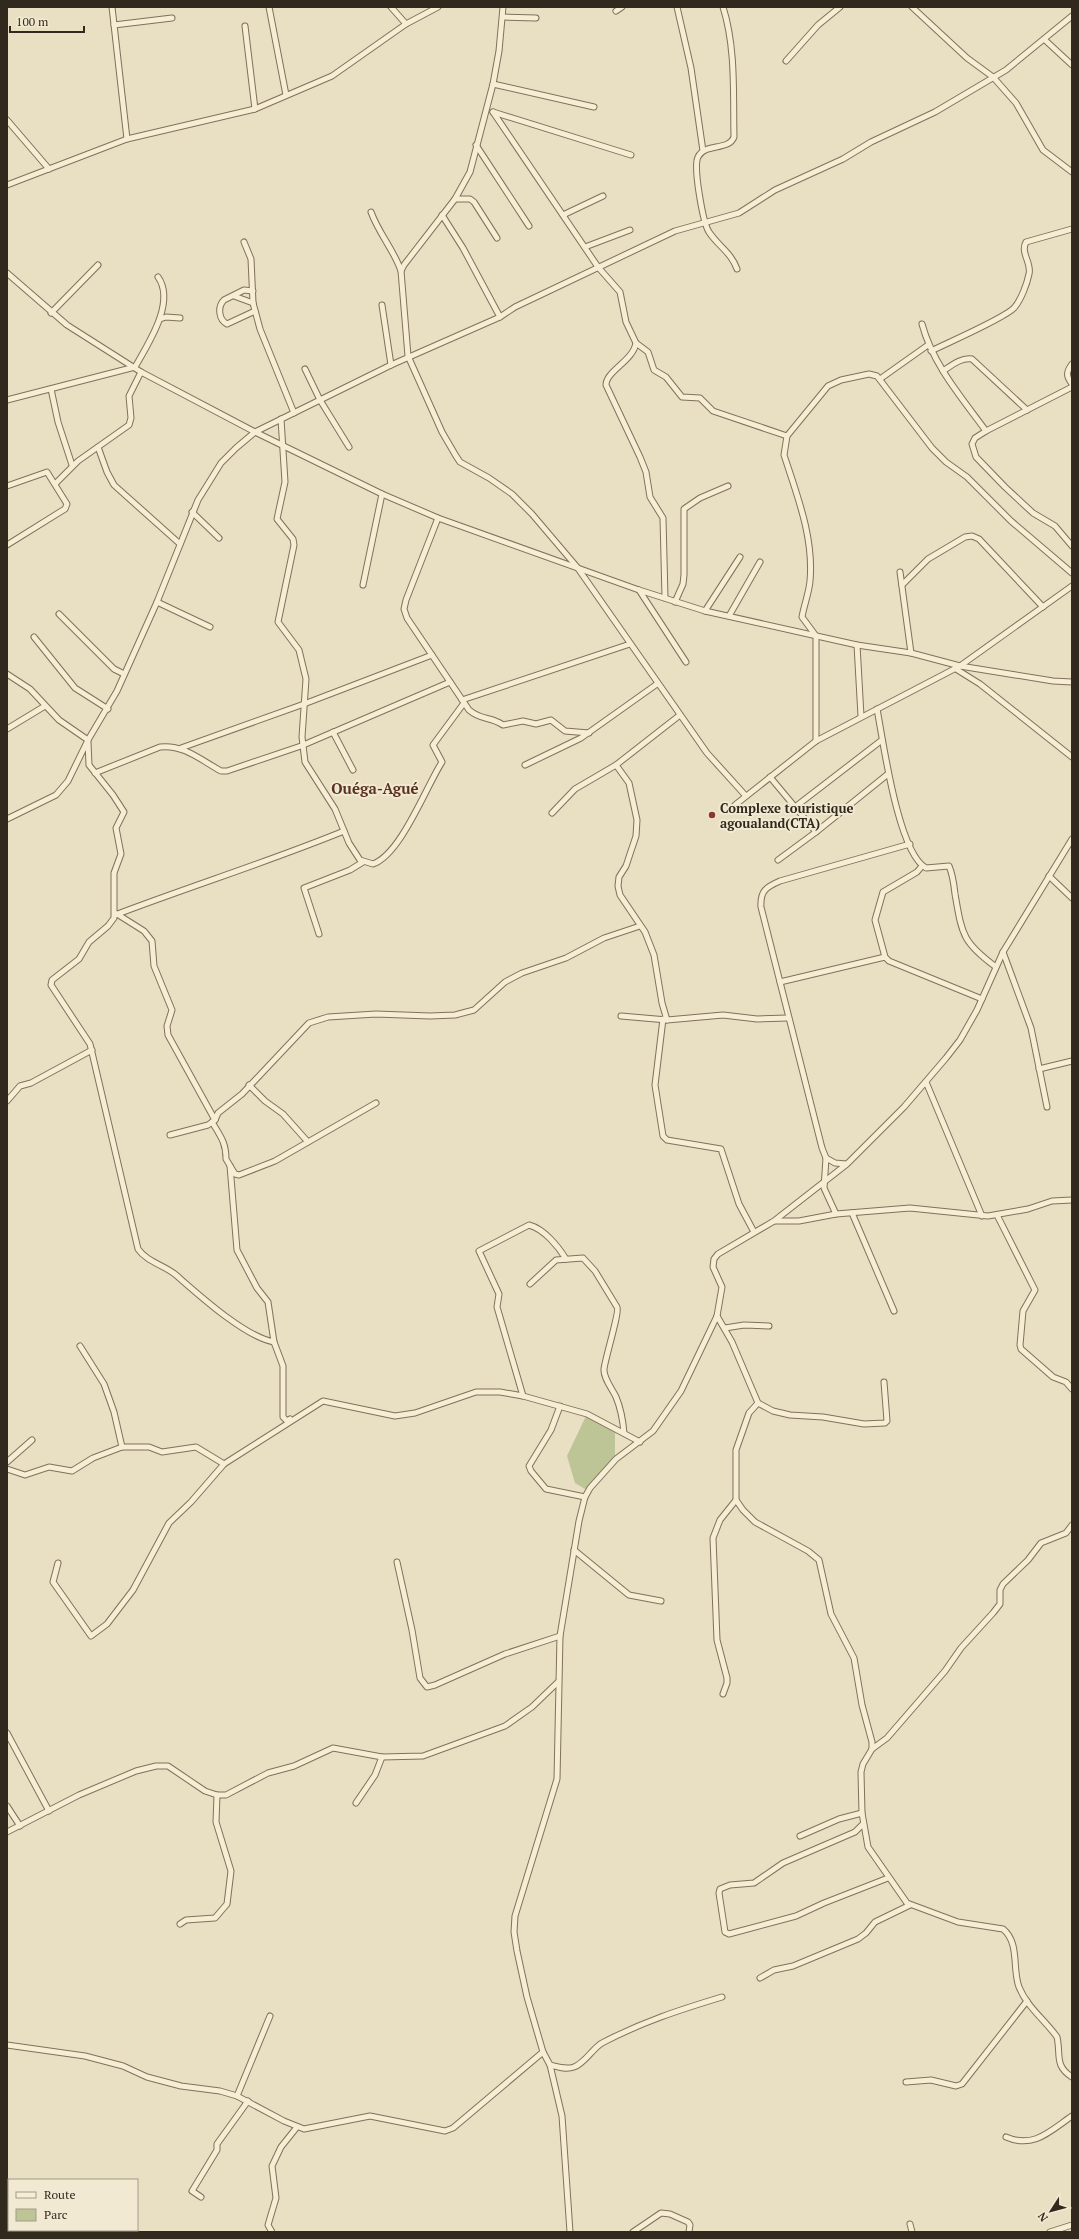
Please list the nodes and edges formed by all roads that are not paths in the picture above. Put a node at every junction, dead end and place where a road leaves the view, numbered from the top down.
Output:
1 (112, 7) edge
2 (269, 7) edge
3 (391, 7) edge
4 (438, 7) edge
5 (504, 7) edge
6 (622, 7) edge
7 (677, 7) edge
8 (723, 7) edge
9 (840, 7) edge
10 (912, 7) edge
11 (616, 12) dead end
12 (503, 17) junction
13 (172, 18) dead end
14 (536, 18) dead end
15 (1071, 18) edge
16 (406, 24) junction
17 (114, 25) junction
18 (244, 26) dead end
19 (1045, 40) junction
20 (786, 61) dead end
21 (1072, 65) edge
22 (993, 77) junction
23 (493, 84) junction
24 (286, 95) junction
25 (594, 107) dead end
26 (255, 109) junction
27 (486, 111) junction
28 (493, 112) junction
29 (7, 120) edge
30 (127, 139) junction
31 (476, 145) junction
32 (703, 151) junction
33 (631, 155) dead end
34 (49, 169) junction
35 (1072, 172) edge
36 (7, 185) edge
37 (603, 196) dead end
38 (455, 199) junction
39 (371, 212) dead end
40 (563, 215) junction
41 (442, 216) junction
42 (704, 222) junction
43 (529, 226) dead end
44 (1072, 229) edge
45 (630, 230) dead end
46 (497, 238) dead end
47 (244, 242) dead end
48 (584, 247) junction
49 (98, 265) dead end
50 (598, 267) junction
51 (737, 269) dead end
52 (401, 271) junction
53 (7, 273) edge
54 (158, 277) dead end
55 (253, 291) junction
56 (234, 296) junction
57 (253, 303) junction
58 (382, 305) dead end
59 (255, 311) junction
60 (51, 313) junction
61 (500, 317) junction
62 (180, 318) dead end
63 (160, 319) junction
64 (922, 324) dead end
65 (636, 342) junction
66 (930, 348) junction
67 (408, 356) junction
68 (1072, 364) edge
69 (390, 365) junction
70 (135, 368) junction
71 (305, 369) dead end
72 (943, 371) junction
73 (142, 372) junction
74 (880, 379) junction
75 (1072, 384) edge
76 (1072, 387) edge
77 (51, 389) junction
78 (7, 400) edge
79 (320, 400) junction
80 (1027, 410) junction
81 (294, 413) junction
82 (282, 419) junction
83 (986, 431) junction
84 (255, 432) junction
85 (787, 436) junction
86 (284, 446) junction
87 (98, 447) junction
88 (349, 447) dead end
89 (72, 465) junction
90 (56, 484) junction
91 (7, 486) edge
92 (728, 486) dead end
93 (382, 494) junction
94 (192, 512) junction
95 (438, 518) junction
96 (220, 538) dead end
97 (180, 544) junction
98 (7, 545) edge
99 (1072, 546) edge
100 (740, 557) dead end
101 (760, 562) dead end
102 (577, 567) junction
103 (900, 572) dead end
104 (1072, 573) edge
105 (363, 585) dead end
106 (902, 585) junction
107 (1072, 586) edge
108 (638, 590) junction
109 (665, 598) junction
110 (157, 602) junction
111 (675, 602) junction
112 (1043, 607) junction
113 (705, 610) junction
114 (59, 614) dead end
115 (729, 616) junction
116 (210, 627) dead end
117 (816, 636) junction
118 (34, 637) dead end
119 (630, 644) junction
120 (857, 645) junction
121 (911, 652) junction
122 (432, 655) junction
123 (686, 662) dead end
124 (958, 668) junction
125 (7, 674) edge
126 (124, 674) junction
127 (450, 682) junction
128 (1072, 682) edge
129 (657, 684) junction
130 (463, 702) junction
131 (304, 704) junction
132 (45, 706) junction
133 (108, 709) junction
134 (877, 709) junction
135 (680, 715) junction
136 (861, 716) junction
137 (7, 729) edge
138 (332, 732) junction
139 (589, 733) junction
140 (88, 740) junction
141 (882, 740) junction
142 (816, 741) junction
143 (301, 746) junction
144 (181, 748) junction
145 (1072, 757) edge
146 (525, 765) dead end
147 (616, 765) junction
148 (353, 770) dead end
149 (95, 773) junction
150 (888, 774) junction
151 (770, 777) junction
152 (745, 795) junction
153 (735, 805) dead end
154 (795, 807) junction
155 (552, 813) dead end
156 (7, 819) edge
157 (344, 831) junction
158 (816, 832) junction
159 (1072, 840) edge
160 (910, 844) junction
161 (778, 860) dead end
162 (363, 862) junction
163 (922, 866) junction
164 (1049, 876) junction
165 (1072, 898) edge
166 (116, 914) junction
167 (640, 926) junction
168 (319, 934) dead end
169 (1003, 952) junction
170 (886, 957) junction
171 (996, 967) junction
172 (780, 982) junction
173 (982, 999) junction
174 (621, 1016) dead end
175 (788, 1018) junction
176 (665, 1020) junction
177 (92, 1050) junction
178 (1072, 1061) edge
179 (1039, 1070) junction
180 (926, 1082) junction
181 (249, 1085) junction
182 (7, 1101) edge
183 (376, 1103) dead end
184 (1047, 1107) dead end
185 (214, 1121) junction
186 (170, 1135) dead end
187 (308, 1142) junction
188 (826, 1158) junction
189 (847, 1164) junction
190 (230, 1166) junction
191 (824, 1183) junction
192 (1072, 1200) edge
193 (852, 1213) junction
194 (836, 1214) junction
195 (996, 1215) junction
196 (982, 1216) junction
197 (774, 1221) junction
198 (754, 1232) junction
199 (566, 1259) junction
200 (530, 1284) dead end
201 (894, 1311) dead end
202 (716, 1316) junction
203 (769, 1326) dead end
204 (725, 1328) junction
205 (274, 1342) junction
206 (80, 1346) dead end
207 (884, 1382) dead end
208 (1072, 1389) edge
209 (524, 1396) junction
210 (758, 1403) junction
211 (560, 1406) junction
212 (293, 1418) junction
213 (624, 1433) junction
214 (32, 1440) dead end
215 (640, 1442) junction
216 (122, 1447) junction
217 (7, 1462) edge
218 (224, 1464) junction
219 (7, 1469) edge
220 (585, 1497) junction
221 (736, 1500) junction
222 (1072, 1525) edge
223 (574, 1550) junction
224 (397, 1562) dead end
225 (58, 1563) dead end
226 (661, 1601) dead end
227 (560, 1636) junction
228 (558, 1682) junction
229 (723, 1694) dead end
230 (7, 1733) edge
231 (872, 1749) junction
232 (382, 1757) junction
233 (217, 1795) junction
234 (356, 1803) dead end
235 (7, 1806) edge
236 (49, 1811) junction
237 (862, 1813) junction
238 (863, 1824) junction
239 (20, 1826) junction
240 (7, 1832) edge
241 (800, 1836) dead end
242 (888, 1878) junction
243 (910, 1906) junction
244 (180, 1924) dead end
245 (760, 1978) dead end
246 (722, 1997) dead end
247 (1027, 2001) junction
248 (270, 2016) dead end
249 (7, 2045) edge
250 (543, 2052) junction
251 (550, 2065) junction
252 (1072, 2077) edge
253 (906, 2082) dead end
254 (237, 2096) junction
255 (248, 2101) junction
256 (1072, 2116) edge
257 (297, 2127) junction
258 (1006, 2136) dead end
259 (201, 2197) dead end
260 (910, 2224) dead end
261 (1072, 2225) edge
262 (272, 2232) edge
263 (570, 2232) edge
264 (633, 2232) edge
265 (689, 2232) edge
266 (912, 2232) edge
267 (1050, 2232) edge

1 - 17 street
2 - 24 street
3 - 16 street
4 - 16 street
5 - 12 street
6 - 11 street
7 - 32 street
8 - 32 street
9 - 20 street
10 - 22 street
12 - 14 street
12 - 23 street
13 - 17 street
15 - 19 street
16 - 24 street
17 - 30 street
18 - 26 street
19 - 21 street
19 - 22 street
22 - 35 street
22 - 42 street
23 - 25 street
23 - 27 street
24 - 26 street
26 - 30 street
27 - 28 street
27 - 31 street
28 - 33 street
28 - 40 street
29 - 34 street
30 - 34 street
31 - 38 street
31 - 43 street
32 - 42 street
34 - 36 street
37 - 40 street
38 - 41 street
38 - 46 street
39 - 52 street
40 - 48 street
41 - 52 street
41 - 61 street
42 - 50 street
42 - 51 street
44 - 66 street
45 - 48 street
47 - 55 street
48 - 50 street
49 - 60 street
50 - 61 street
50 - 65 street
52 - 67 street
53 - 60 street
54 - 63 street
55 - 56 street
55 - 57 street
56 - 57 street
56 - 59 street
57 - 59 street
58 - 69 street
59 - 81 street
60 - 70 street
61 - 67 street
62 - 63 street
63 - 70 street
64 - 66 street
65 - 85 street
65 - 109 street
66 - 72 street
66 - 74 street
67 - 69 street
67 - 102 street
68 - 75 street
69 - 79 street
70 - 73 street
70 - 77 street
71 - 79 street
72 - 80 street
72 - 83 street
73 - 84 street
73 - 87 street
74 - 85 street
74 - 104 street
76 - 80 street
77 - 78 street
77 - 89 street
79 - 81 street
79 - 88 street
80 - 83 street
81 - 82 street
82 - 84 street
82 - 86 street
83 - 99 street
84 - 86 street
84 - 94 street
85 - 117 street
86 - 93 street
86 - 131 street
87 - 89 street
87 - 97 street
89 - 90 street
90 - 91 street
90 - 98 street
92 - 111 street
93 - 95 street
93 - 105 street
94 - 96 street
94 - 97 street
95 - 102 street
95 - 122 street
97 - 110 street
100 - 113 street
101 - 115 street
102 - 108 street
102 - 119 street
103 - 106 street
106 - 112 street
106 - 121 street
107 - 112 street
108 - 109 street
108 - 123 street
109 - 111 street
110 - 116 street
110 - 126 street
111 - 113 street
112 - 124 street
113 - 115 street
114 - 126 street
115 - 117 street
117 - 120 street
117 - 142 street
118 - 133 street
119 - 129 street
119 - 130 street
120 - 121 street
120 - 136 street
121 - 124 street
122 - 127 street
122 - 131 street
124 - 128 street
124 - 134 street
124 - 145 street
125 - 132 street
126 - 133 street
127 - 130 street
127 - 138 street
129 - 135 street
129 - 139 street
130 - 139 street
130 - 162 street
131 - 143 street
131 - 144 street
132 - 137 street
132 - 140 street
133 - 140 street
134 - 136 street
134 - 141 street
135 - 147 street
135 - 152 street
136 - 142 street
138 - 143 street
138 - 148 street
139 - 146 street
140 - 149 street
140 - 156 street
141 - 150 street
141 - 154 street
142 - 151 street
143 - 144 street
143 - 157 street
144 - 149 street
147 - 155 street
147 - 167 street
149 - 166 street
150 - 158 street
150 - 160 street
151 - 152 street
151 - 154 street
152 - 153 street
154 - 158 street
157 - 162 street
157 - 166 street
158 - 161 street
159 - 164 street
160 - 163 street
160 - 172 street
162 - 168 street
163 - 170 street
163 - 171 street
164 - 165 street
164 - 169 street
166 - 177 street
166 - 185 street
167 - 176 street
167 - 181 street
169 - 171 street
169 - 179 street
170 - 172 street
170 - 173 street
171 - 173 street
172 - 175 street
173 - 180 street
174 - 176 street
175 - 176 street
175 - 188 street
176 - 198 street
177 - 182 street
177 - 205 street
178 - 179 street
179 - 184 street
180 - 189 street
180 - 196 street
181 - 185 street
181 - 187 street
183 - 187 street
185 - 186 street
185 - 190 street
187 - 190 street
188 - 189 street
188 - 191 street
189 - 191 street
190 - 205 street
191 - 194 street
191 - 197 street
192 - 195 street
193 - 194 street
193 - 196 street
193 - 201 street
194 - 197 street
195 - 196 street
195 - 208 street
197 - 198 street
198 - 202 street
199 - 200 street
199 - 209 street
199 - 213 street
202 - 204 street
202 - 215 street
203 - 204 street
204 - 210 street
205 - 212 street
206 - 216 street
207 - 210 street
209 - 211 street
209 - 212 street
210 - 221 street
211 - 213 street
211 - 220 street
212 - 218 street
213 - 215 street
214 - 217 street
215 - 220 street
216 - 218 street
216 - 219 street
218 - 225 street
220 - 223 street
221 - 229 street
221 - 231 street
222 - 231 street
223 - 226 street
223 - 227 street
224 - 227 street
227 - 228 street
228 - 232 street
228 - 250 street
230 - 236 street
231 - 237 street
232 - 233 street
232 - 234 street
233 - 236 street
233 - 244 street
235 - 239 street
236 - 239 street
237 - 238 street
237 - 241 street
238 - 242 street
238 - 242 street
239 - 240 street
242 - 243 street
243 - 245 street
243 - 247 street
246 - 251 street
247 - 252 street
247 - 253 street
248 - 254 street
249 - 254 street
250 - 251 street
250 - 257 street
251 - 263 street
254 - 255 street
255 - 257 street
255 - 259 street
256 - 258 street
257 - 262 street
260 - 266 street
261 - 267 street
264 - 265 street

